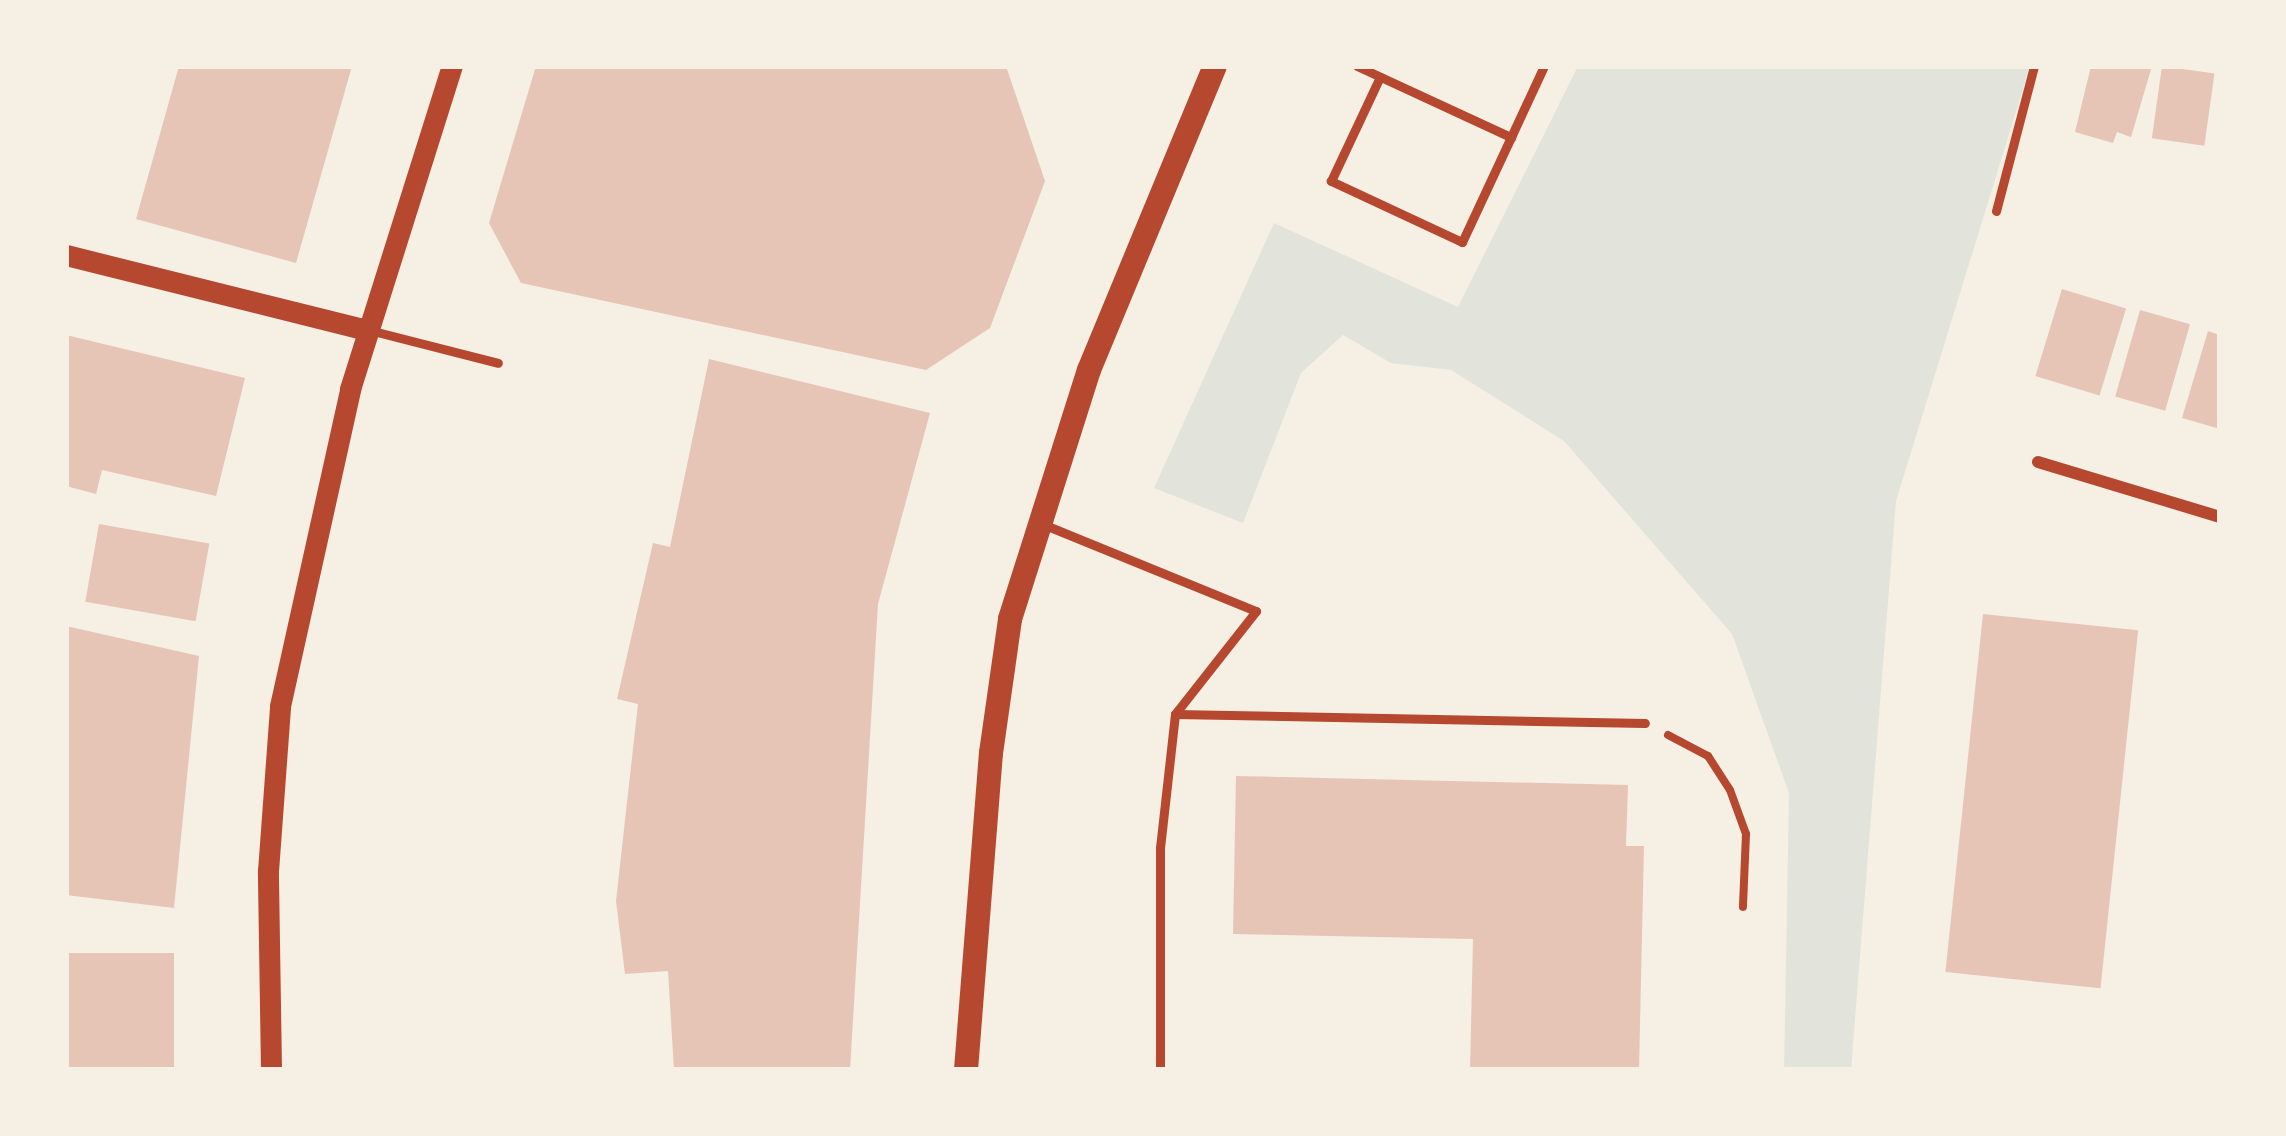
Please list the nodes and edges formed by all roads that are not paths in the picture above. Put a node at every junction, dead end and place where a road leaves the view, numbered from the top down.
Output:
1 (452, 66) edge
2 (1216, 66) edge
3 (1357, 66) edge
4 (1544, 66) edge
5 (2034, 66) edge
6 (1380, 77) junction
7 (1511, 137) junction
8 (1996, 211) dead end
9 (66, 254) edge
10 (367, 330) junction
11 (498, 363) dead end
12 (2038, 462) dead end
13 (2220, 517) edge
14 (1040, 523) junction
15 (1175, 714) junction
16 (1645, 723) road end
17 (271, 1070) edge
18 (966, 1070) edge
19 (1160, 1070) edge

1 - 10 street
2 - 14 main road
3 - 6 lane
4 - 7 lane
5 - 8 lane
6 - 7 lane
6 - 7 lane
9 - 10 street
10 - 11 lane
10 - 17 street
12 - 13 street
14 - 15 lane
14 - 18 main road
15 - 16 lane
15 - 19 lane

